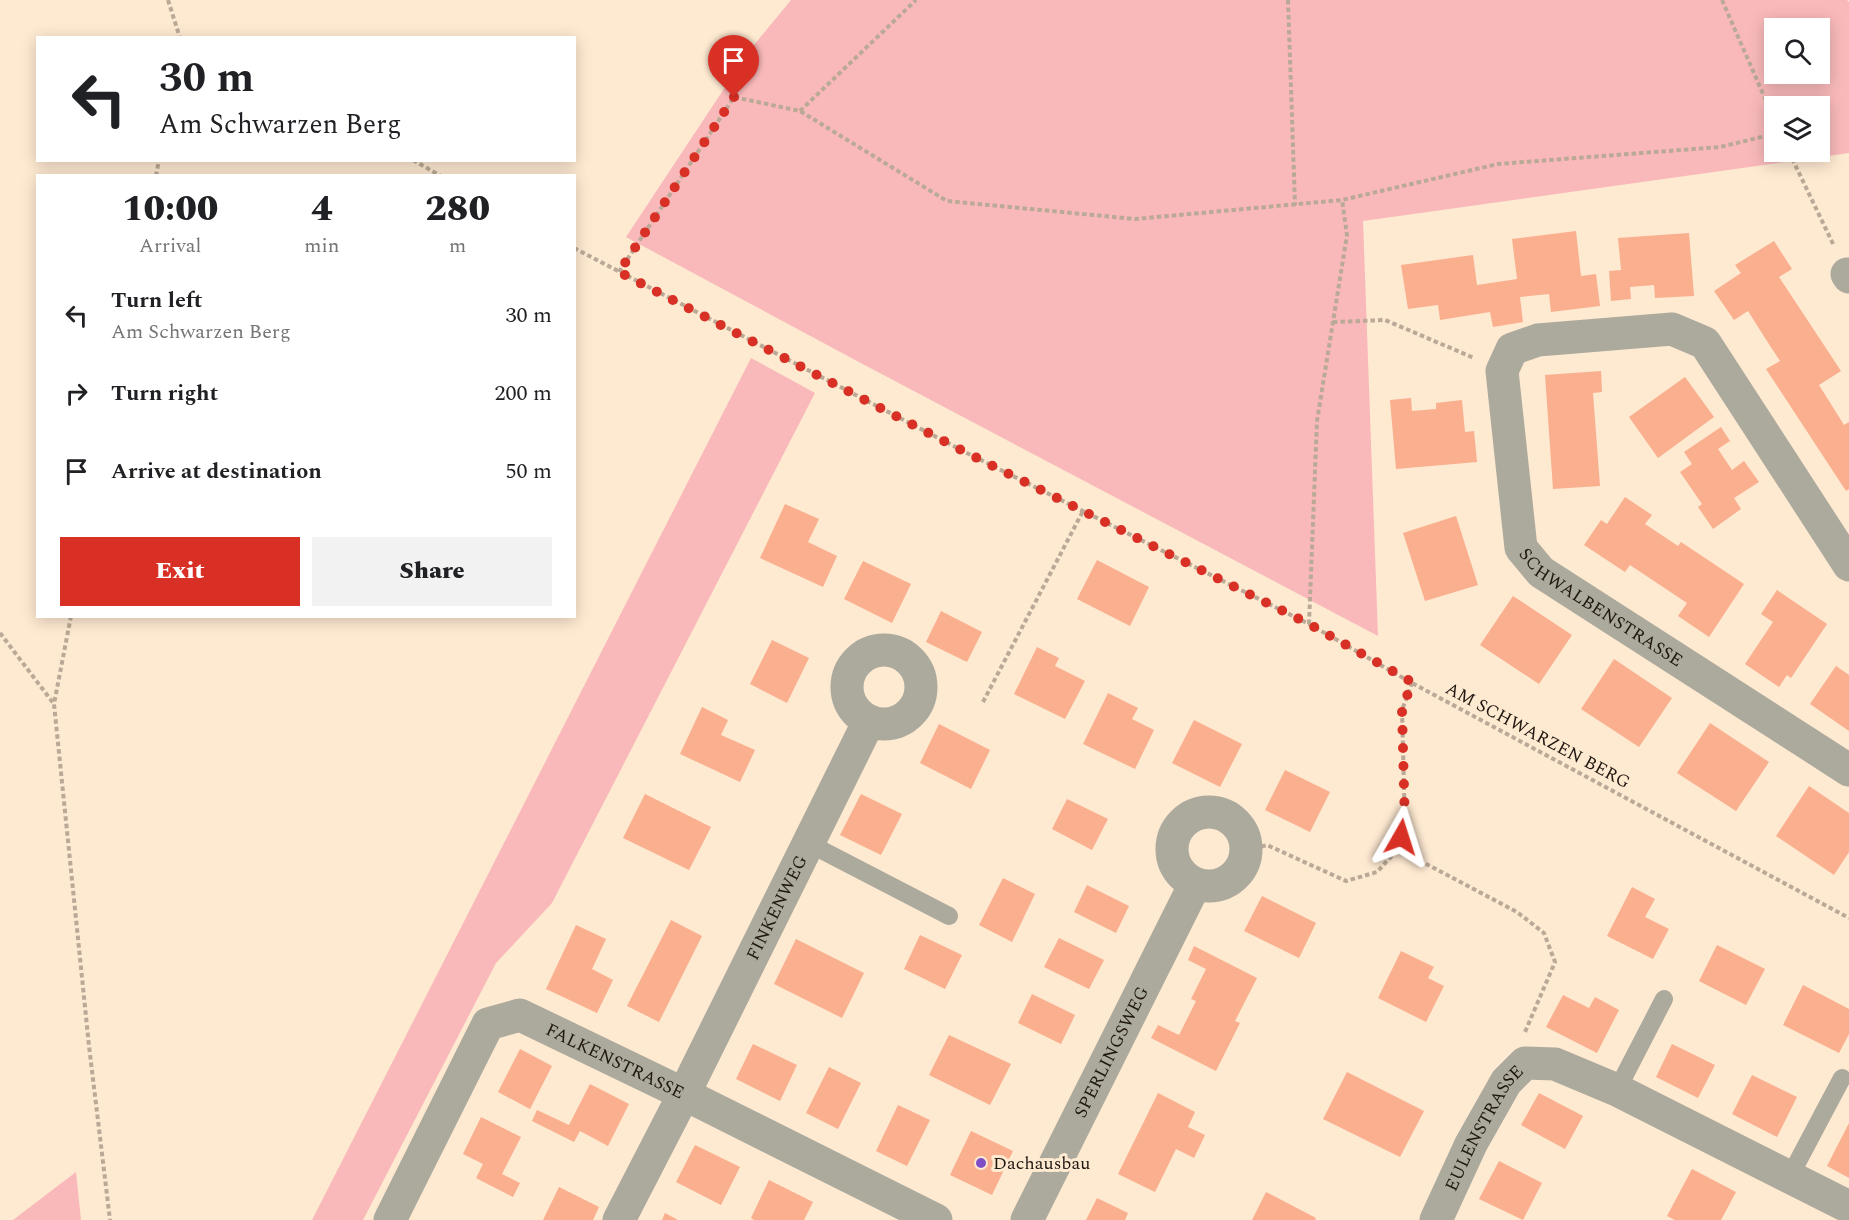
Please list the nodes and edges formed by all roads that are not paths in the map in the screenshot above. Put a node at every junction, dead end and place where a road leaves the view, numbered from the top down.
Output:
1 (1849, 565) edge
2 (869, 722) dead end
3 (1849, 770) edge
4 (808, 843) junction
5 (1195, 884) junction
6 (949, 916) dead end
7 (1664, 999) dead end
8 (1842, 1078) dead end
9 (1617, 1090) junction
10 (684, 1094) junction
11 (1789, 1178) junction
12 (1849, 1207) edge
13 (390, 1220) edge
14 (619, 1220) edge
15 (936, 1220) edge
16 (1027, 1220) edge
17 (1436, 1220) edge

1 - 3 street, SCHWALBENSTRASSE
2 - 4 street, FINKENWEG
4 - 6 lane
4 - 10 street, FINKENWEG
5 - 5 street
5 - 16 street, SPERLINGSWEG
7 - 9 lane
8 - 11 lane
9 - 11 street, EULENSTRASSE
9 - 17 street, EULENSTRASSE
10 - 13 street, FALKENSTRASSE
10 - 14 street, FINKENWEG
10 - 15 street, FALKENSTRASSE
11 - 12 street, EULENSTRASSE

